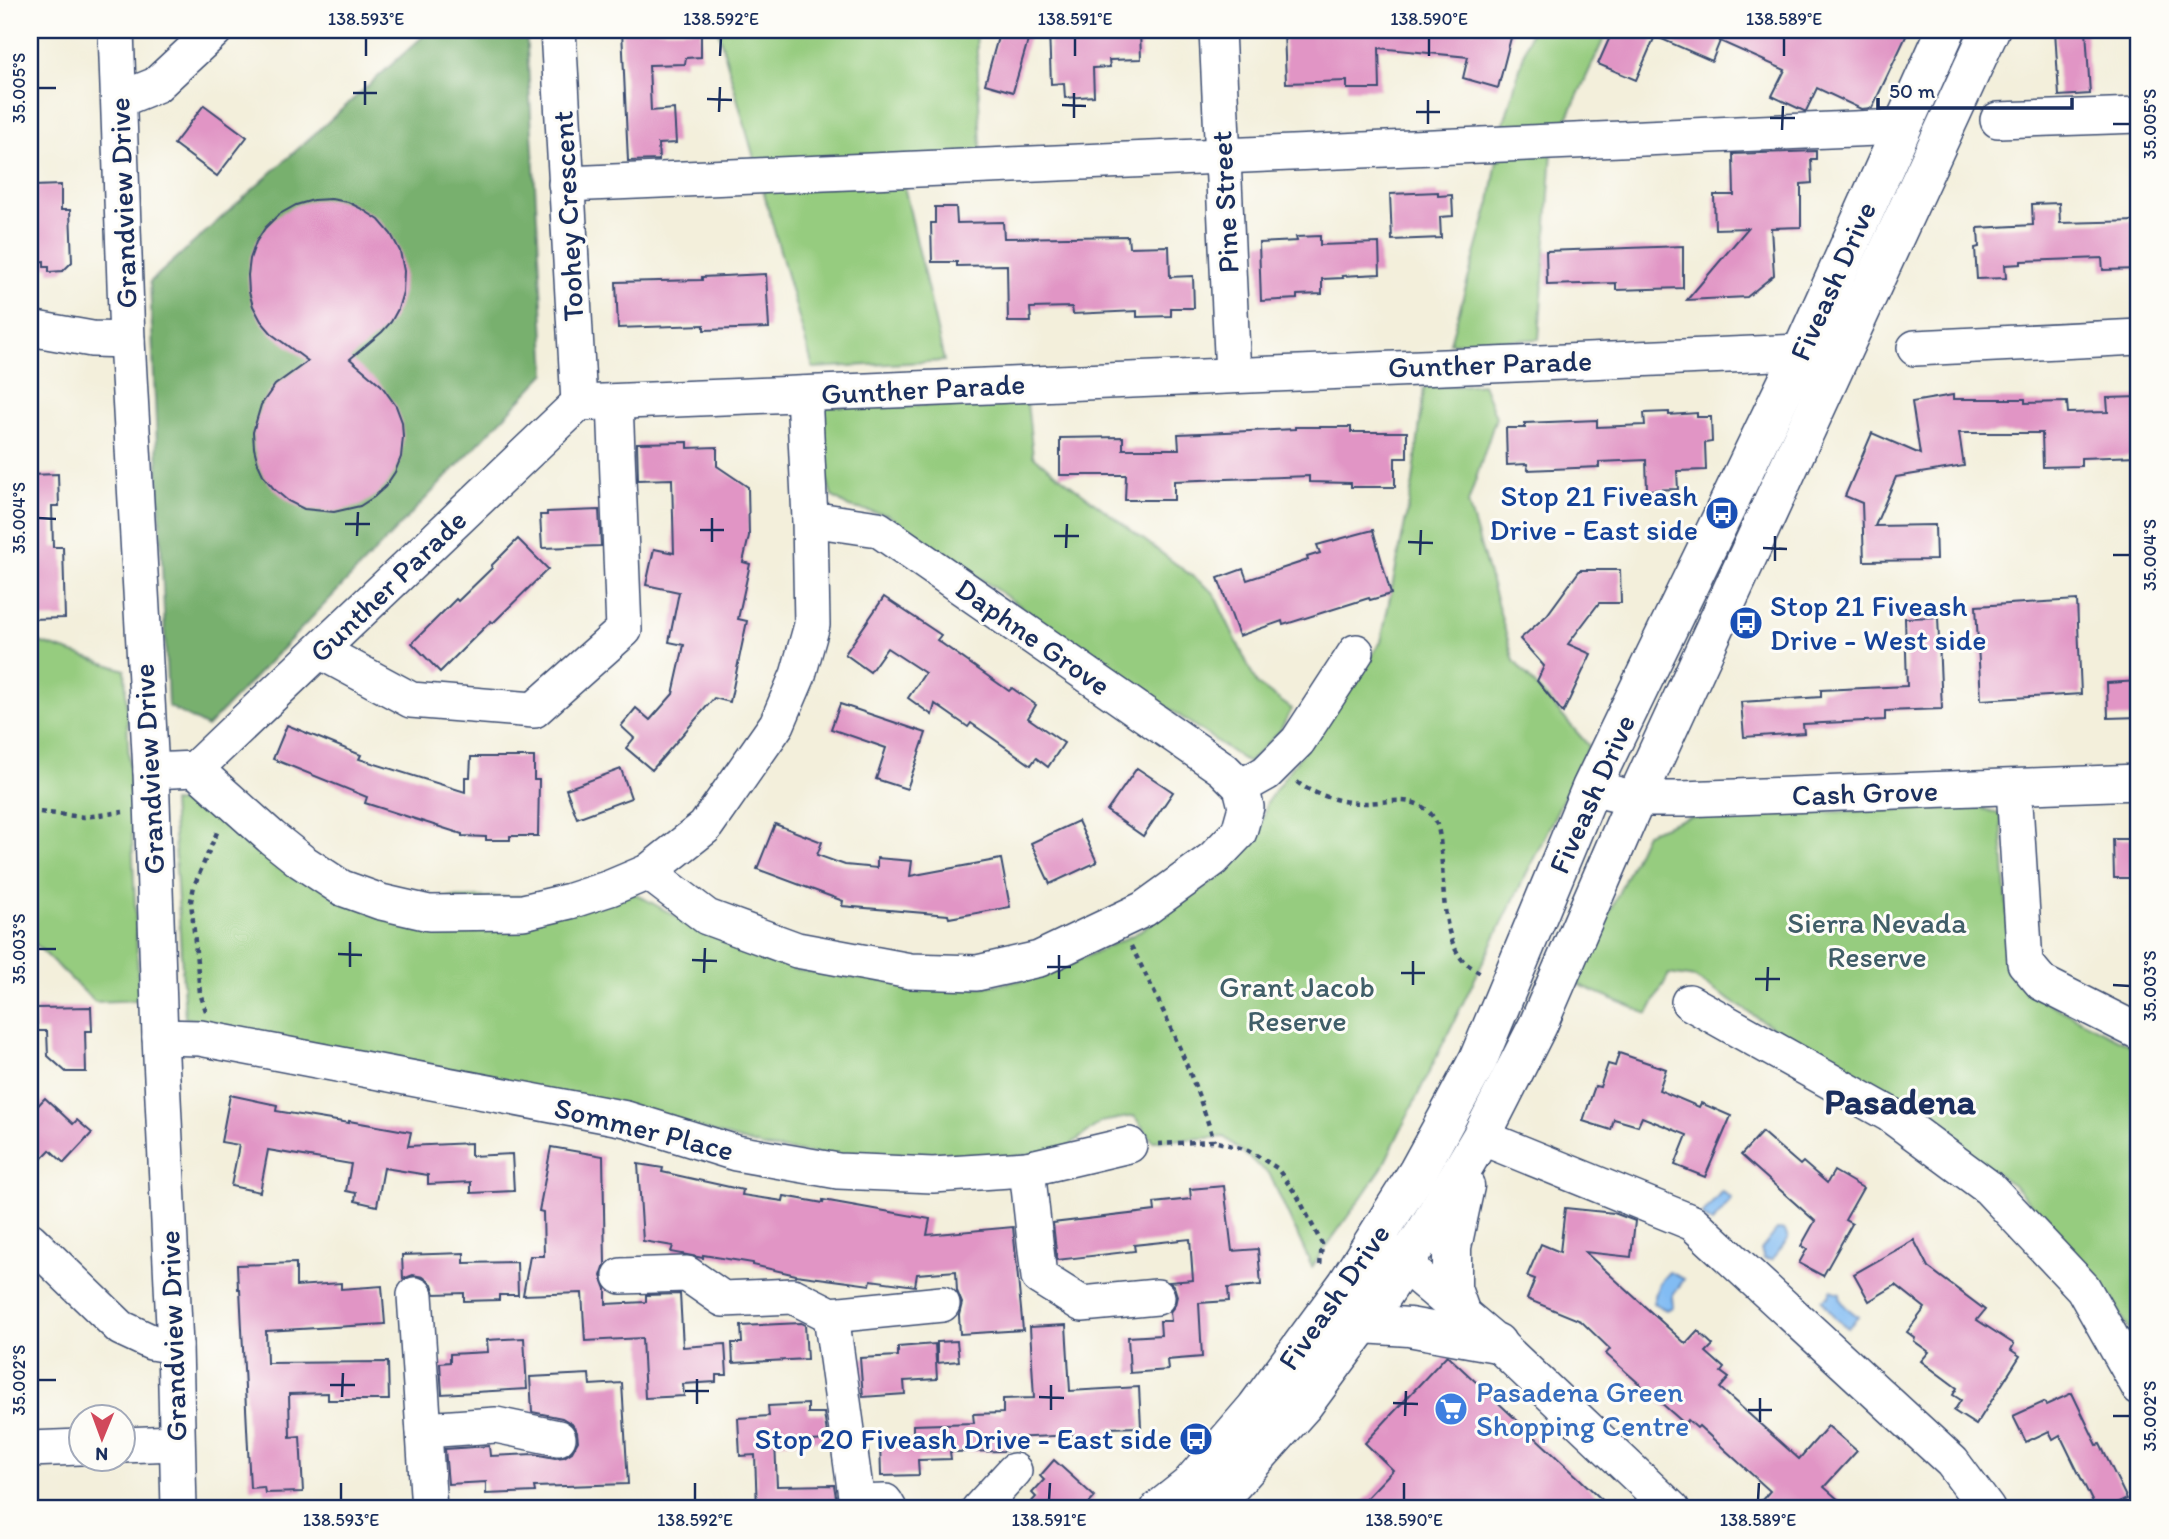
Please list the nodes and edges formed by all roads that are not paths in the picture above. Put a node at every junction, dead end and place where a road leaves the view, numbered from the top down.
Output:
1 (116, 30) edge
2 (215, 30) edge
3 (558, 30) edge
4 (1217, 30) edge
5 (1946, 30) edge
6 (1990, 30) edge
7 (119, 100) junction
8 (2139, 115) edge
9 (1998, 120) dead end
10 (1901, 127) junction
11 (1223, 156) junction
12 (566, 184) junction
13 (30, 328) edge
14 (2139, 337) edge
15 (127, 340) junction
16 (1915, 348) dead end
17 (1842, 350) junction
18 (1802, 351) junction
19 (1233, 375) junction
20 (804, 394) junction
21 (615, 402) junction
22 (579, 403) junction
23 (810, 519) junction
24 (320, 651) junction
25 (1356, 652) dead end
26 (195, 769) junction
27 (151, 771) junction
28 (2139, 782) edge
29 (1241, 787) junction
30 (1591, 788) junction
31 (2014, 788) junction
32 (1636, 799) junction
33 (648, 872) junction
34 (1689, 1002) dead end
35 (2139, 1032) edge
36 (160, 1037) junction
37 (1129, 1145) road end
38 (1476, 1147) junction
39 (1027, 1169) junction
40 (30, 1240) edge
41 (1390, 1253) junction
42 (621, 1276) dead end
43 (415, 1295) dead end
44 (1157, 1297) dead end
45 (942, 1304) dead end
46 (1461, 1314) junction
47 (831, 1315) junction
48 (1363, 1324) junction
49 (1497, 1343) junction
50 (175, 1346) junction
51 (2139, 1387) edge
52 (424, 1430) junction
53 (558, 1438) dead end
54 (176, 1443) junction
55 (136, 1444) edge
56 (66, 1447) edge
57 (30, 1448) edge
58 (1014, 1471) dead end
59 (179, 1509) edge
60 (429, 1509) edge
61 (889, 1509) edge
62 (979, 1509) edge
63 (1160, 1509) edge
64 (1210, 1509) edge
65 (1672, 1509) edge
66 (1987, 1509) edge

1 - 7 street, Grandview Drive
2 - 7 street
3 - 12 street, Toohey Crescent
4 - 11 street, Pine Street
5 - 10 main road, Fiveash Drive
6 - 17 main road, Fiveash Drive
7 - 15 street, Grandview Drive
8 - 9 street
10 - 11 street
10 - 18 main road, Fiveash Drive
11 - 12 street
11 - 19 street, Pine Street
12 - 22 street, Toohey Crescent
13 - 15 street
14 - 16 street
15 - 27 street, Grandview Drive
17 - 18 street, Gunther Parade
17 - 32 main road, Fiveash Drive
18 - 19 street, Gunther Parade
18 - 30 main road, Fiveash Drive
19 - 20 street, Gunther Parade
20 - 21 street, Gunther Parade
20 - 23 street
21 - 22 street, Gunther Parade
21 - 24 street
22 - 24 street, Gunther Parade
23 - 29 street, Daphne Grove
23 - 33 street
24 - 26 street, Gunther Parade
25 - 29 street
26 - 27 street
26 - 33 street
27 - 36 street, Grandview Drive
28 - 31 street, Cash Grove
29 - 33 street
30 - 32 street, Cash Grove
30 - 41 main road, Fiveash Drive
31 - 32 street, Cash Grove
31 - 35 street
32 - 38 main road, Fiveash Drive
34 - 51 street
36 - 39 street, Sommer Place
36 - 50 street, Grandview Drive
37 - 39 street, Sommer Place
38 - 41 main road, Fiveash Drive
38 - 46 main road
38 - 66 street
39 - 44 street
40 - 50 street
41 - 46 street
41 - 48 main road, Fiveash Drive
41 - 63 main road, Fiveash Drive
42 - 47 street
43 - 52 street
45 - 47 street
46 - 49 street
47 - 61 street
48 - 49 main road
48 - 64 main road, Fiveash Drive
49 - 65 street
50 - 54 street, Grandview Drive
52 - 53 street
52 - 60 street
54 - 55 street
54 - 59 street, Grandview Drive
56 - 57 street
58 - 62 street

